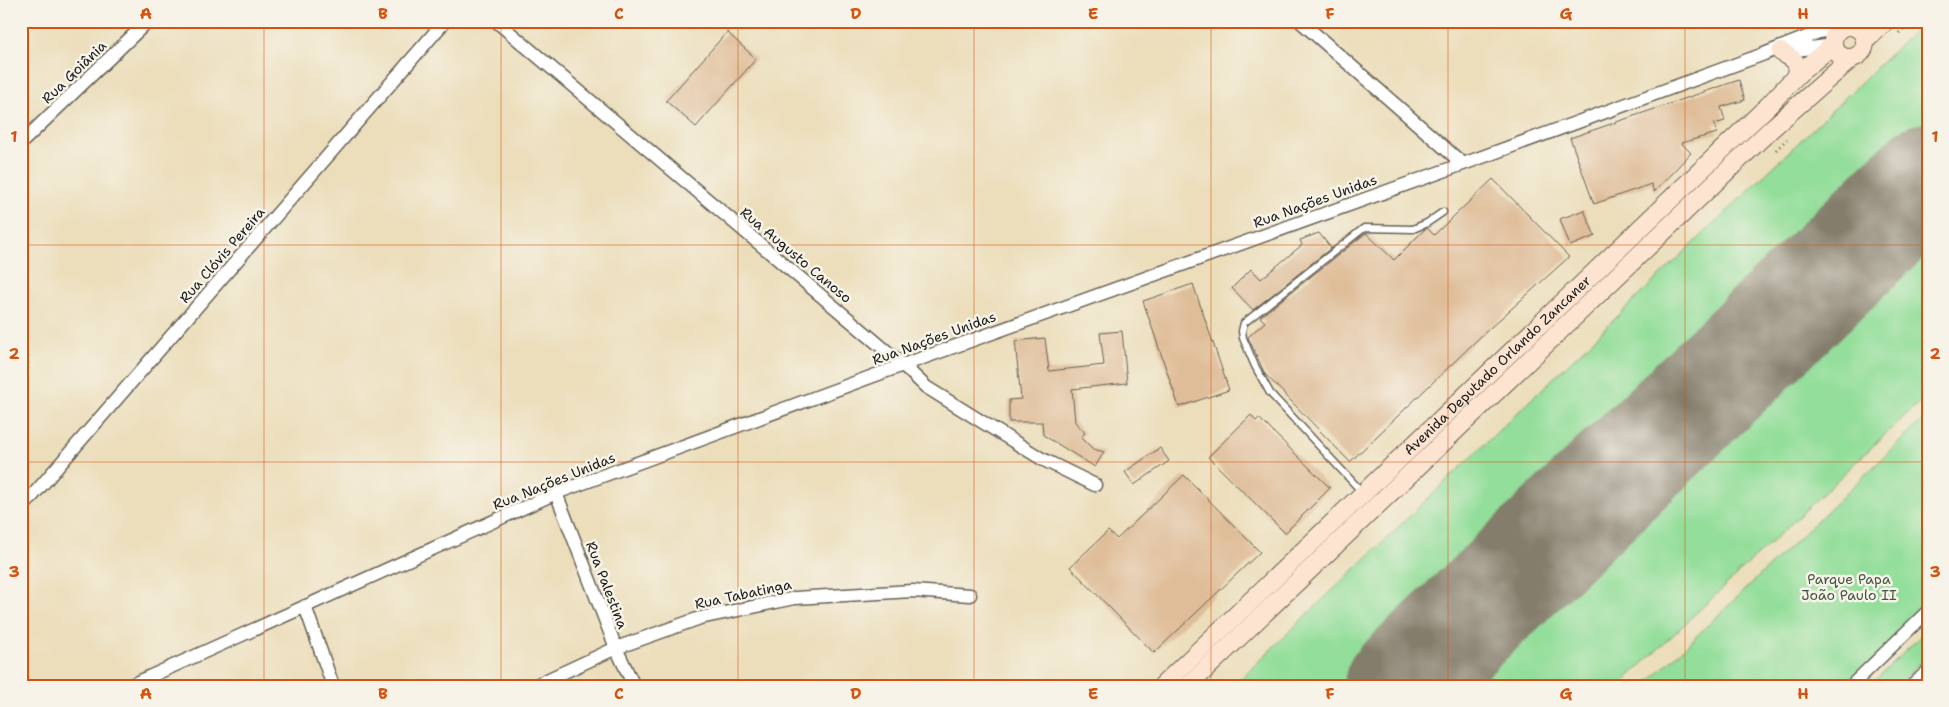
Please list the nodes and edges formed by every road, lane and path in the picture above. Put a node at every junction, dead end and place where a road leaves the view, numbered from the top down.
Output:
1 (445, 21) edge
2 (496, 21) edge
3 (1300, 21) edge
4 (1886, 21) edge
5 (140, 24) edge
6 (1850, 25) edge
7 (1865, 41) junction
8 (1833, 45) junction
9 (1772, 53) junction
10 (1852, 58) junction
11 (1798, 74) junction
12 (21, 143) edge
13 (1463, 164) junction
14 (1443, 212) dead end
15 (903, 365) junction
16 (1096, 485) dead end
17 (1363, 493) junction
18 (556, 494) junction
19 (21, 509) edge
20 (970, 595) dead end
21 (305, 606) junction
22 (1928, 611) edge
23 (616, 648) junction
24 (1928, 671) edge
25 (128, 686) edge
26 (334, 686) edge
27 (534, 686) edge
28 (634, 686) edge
29 (1162, 686) edge
30 (1188, 686) edge
31 (1851, 686) edge
32 (1912, 686) edge

1 - 19 street, Rua Clóvis Pereira
2 - 15 street, Rua Augusto Canoso
3 - 13 street
4 - 7 main road, Avenida Deputado Orlando Zancaner
5 - 12 street, Rua Goiânia
6 - 7 main road
6 - 8 main road, Avenida Deputado Orlando Zancaner
6 - 9 street, Rua Nações Unidas
7 - 10 main road, Avenida Deputado Orlando Zancaner
8 - 9 street, Rua Nações Unidas
8 - 10 main road
8 - 11 main road, Avenida Deputado Orlando Zancaner
9 - 11 main road
9 - 13 street, Rua Nações Unidas
10 - 30 main road, Avenida Deputado Orlando Zancaner
11 - 17 main road, Avenida Deputado Orlando Zancaner
13 - 15 street, Rua Nações Unidas
14 - 17 lane
15 - 16 street, Rua Augusto Canoso
15 - 18 street, Rua Nações Unidas
17 - 29 main road, Avenida Deputado Orlando Zancaner
18 - 21 street, Rua Nações Unidas
18 - 23 street, Rua Palestina
20 - 23 street, Rua Tabatinga
21 - 25 street, Rua Nações Unidas
21 - 26 street
22 - 31 street
23 - 27 street, Rua Tabatinga
23 - 28 street, Rua Palestina
24 - 32 street

